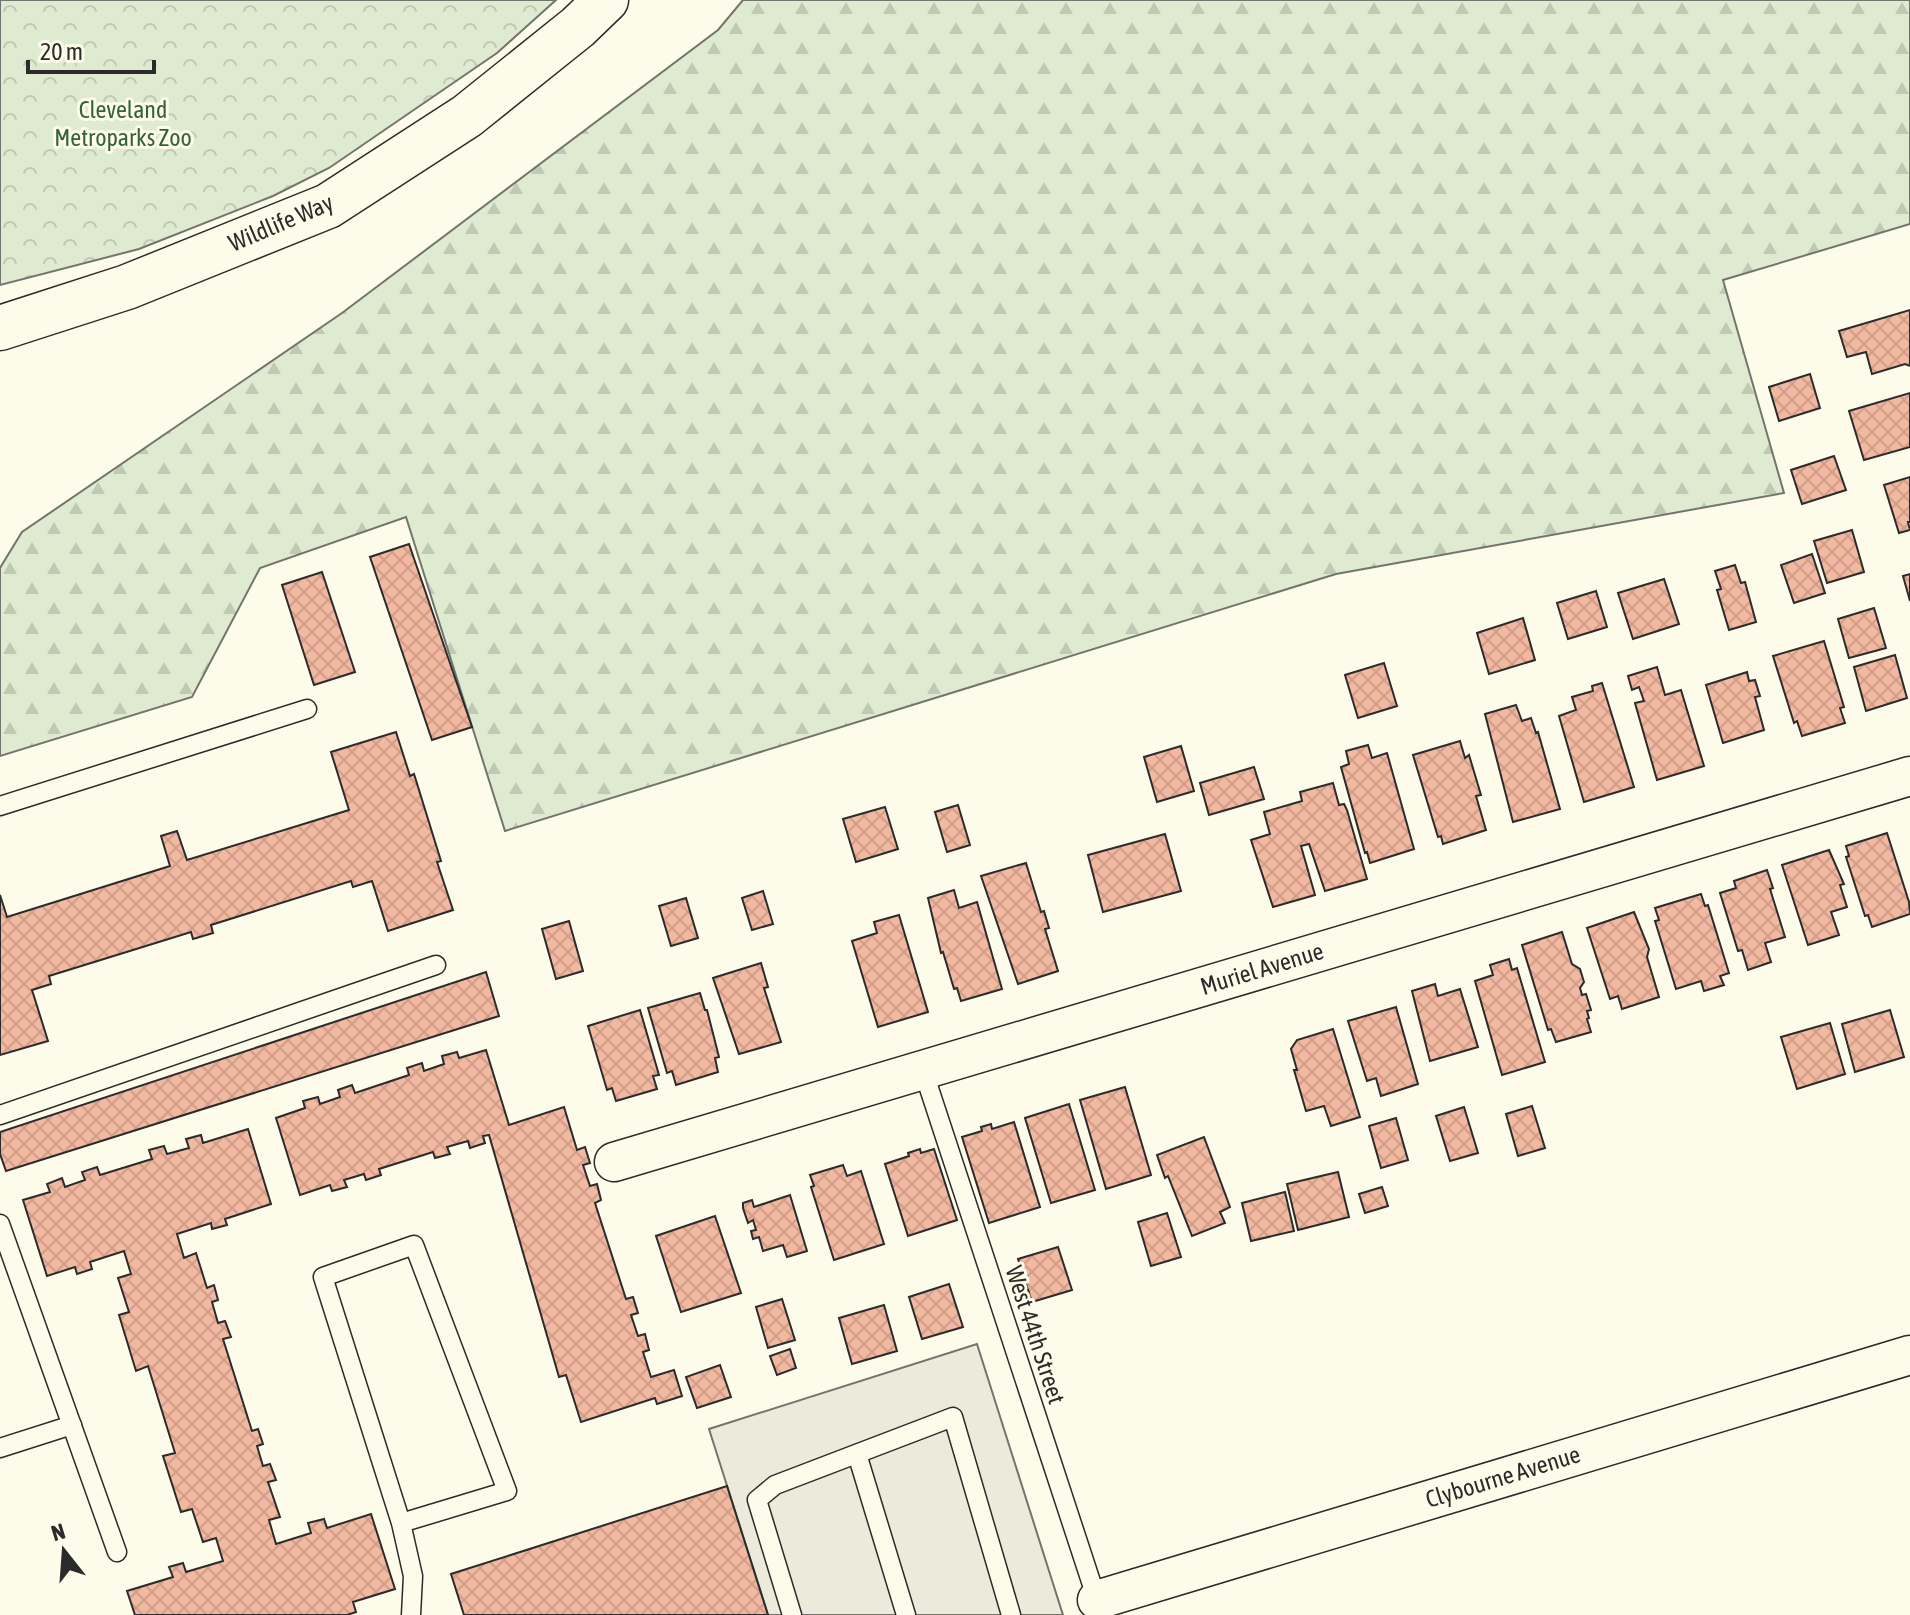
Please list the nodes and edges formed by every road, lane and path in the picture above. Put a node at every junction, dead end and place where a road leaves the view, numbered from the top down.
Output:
1 (606, 0) edge
2 (0, 328) edge
3 (307, 709) dead end
4 (1910, 776) edge
5 (0, 806) edge
6 (436, 965) dead end
7 (923, 1070) junction
8 (0, 1115) edge
9 (614, 1162) dead end
10 (0, 1224) edge
11 (1910, 1355) edge
12 (72, 1425) junction
13 (0, 1448) edge
14 (857, 1454) junction
15 (401, 1523) junction
16 (117, 1552) dead end
17 (1099, 1607) edge
18 (411, 1615) edge
19 (792, 1615) edge
20 (906, 1615) edge
21 (1011, 1615) edge

1 - 2 street, Wildlife Way
3 - 5 lane
4 - 7 street, Muriel Avenue
6 - 8 lane
7 - 9 street, Muriel Avenue
7 - 17 lane, West 44th Street
10 - 12 lane
11 - 17 street, Clybourne Avenue
12 - 13 lane
12 - 16 lane
14 - 19 lane
14 - 20 lane
14 - 21 lane
15 - 15 lane
15 - 18 lane

